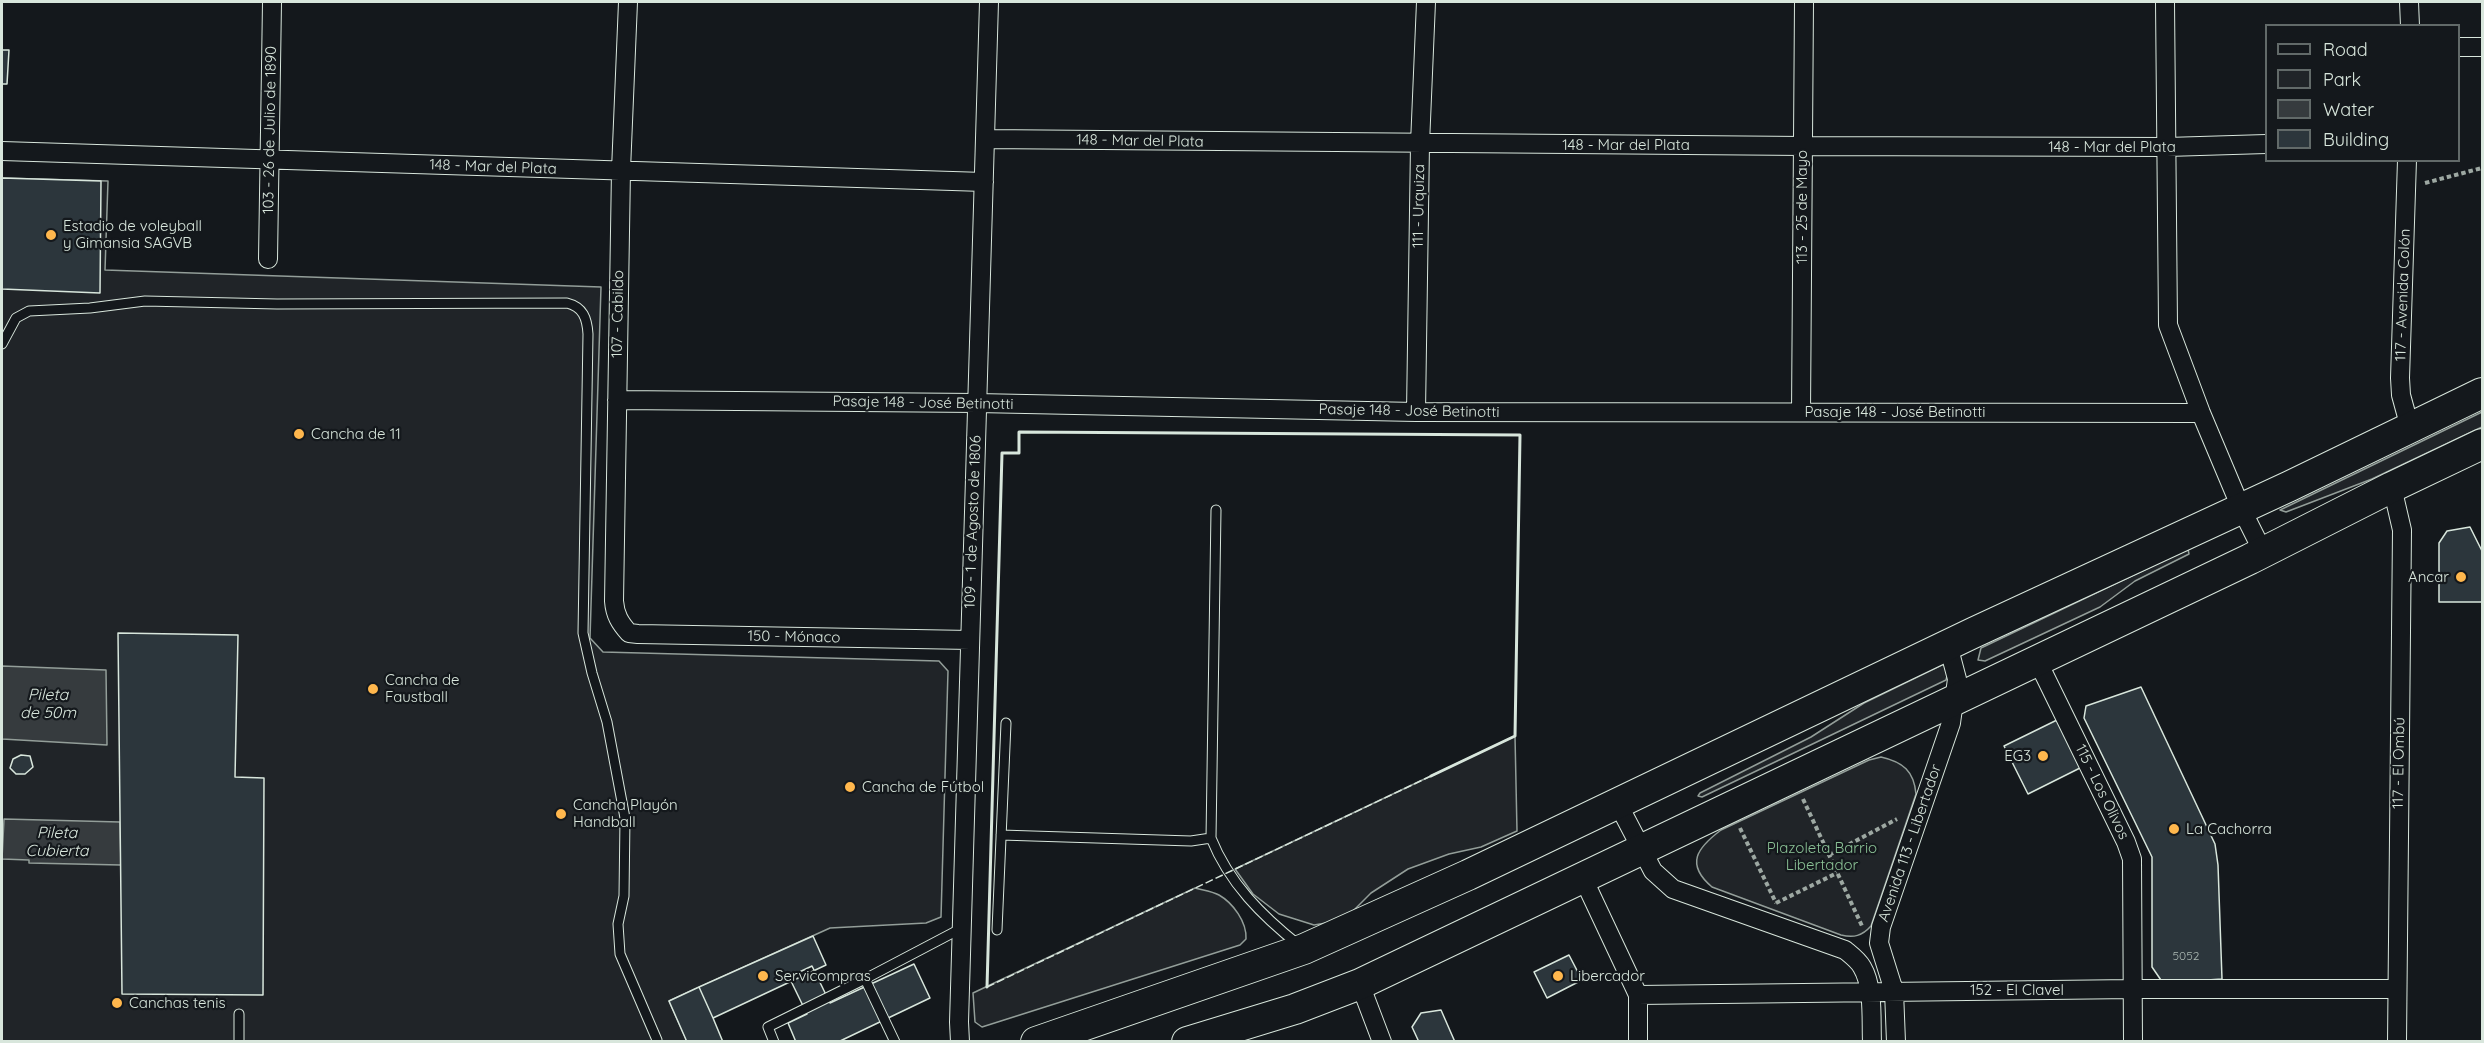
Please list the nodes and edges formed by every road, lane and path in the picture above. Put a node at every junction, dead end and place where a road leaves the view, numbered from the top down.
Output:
1 (272, 2) edge
2 (628, 2) edge
3 (989, 2) edge
4 (1426, 2) edge
5 (1804, 2) edge
6 (2165, 2) edge
7 (2409, 2) edge
8 (2410, 24) edge
9 (2460, 47) edge
10 (2482, 47) edge
11 (985, 139) junction
12 (1420, 144) junction
13 (2265, 144) edge
14 (1803, 146) junction
15 (2167, 147) junction
16 (2, 151) edge
17 (268, 161) junction
18 (2407, 162) edge
19 (2482, 168) edge
20 (621, 170) junction
21 (984, 183) junction
22 (2406, 184) junction
23 (268, 259) dead end
24 (2, 344) edge
25 (2482, 393) edge
26 (617, 400) junction
27 (977, 403) junction
28 (1416, 412) junction
29 (1801, 412) junction
30 (2201, 413) junction
31 (2410, 428) junction
32 (2482, 444) edge
33 (2392, 487) junction
34 (2241, 508) junction
35 (1216, 510) dead end
36 (2263, 552) junction
37 (621, 625) joint
38 (970, 640) junction
39 (1948, 645) junction
40 (2037, 660) junction
41 (1956, 698) junction
42 (1006, 723) dead end
43 (1792, 777) junction
44 (1617, 802) junction
45 (1730, 806) junction
46 (1923, 806) junction
47 (1001, 835) junction
48 (1211, 838) junction
49 (1640, 849) junction
50 (1829, 855) junction
51 (1837, 873) junction
52 (1583, 878) junction
53 (1776, 903) junction
54 (1749, 915) junction
55 (962, 928) junction
56 (997, 930) dead end
57 (1865, 933) dead end
58 (1304, 949) junction
59 (865, 979) junction
60 (1360, 984) junction
61 (2132, 989) junction
62 (2397, 989) junction
63 (1894, 991) junction
64 (1869, 993) junction
65 (1638, 995) junction
66 (239, 1014) dead end
67 (657, 1040) dead end
68 (239, 1041) edge
69 (774, 1041) edge
70 (895, 1041) edge
71 (960, 1041) edge
72 (1036, 1041) edge
73 (1187, 1041) edge
74 (1382, 1041) edge
75 (1638, 1041) edge
76 (1872, 1041) edge
77 (1896, 1041) edge
78 (2133, 1041) edge
79 (2397, 1041) edge

1 - 17 street, 103 - 26 de Julio de 1890
2 - 20 street, 107 - Cabildo
3 - 11 street, 109 - 1 de Agosto de 1806
4 - 12 street, 111 - Urquiza
5 - 14 street, 113 - 25 de Mayo
6 - 15 street
7 - 8 street
9 - 10 street
11 - 12 street, 148 - Mar del Plata
11 - 21 street, 109 - 1 de Agosto de 1806
12 - 14 street, 148 - Mar del Plata
12 - 28 street, 111 - Urquiza
13 - 15 street, 148 - Mar del Plata
14 - 15 street, 148 - Mar del Plata
14 - 29 street, 113 - 25 de Mayo
15 - 30 street
16 - 17 street, 148 - Mar del Plata
17 - 20 street, 148 - Mar del Plata
17 - 23 street, 103 - 26 de Julio de 1890
18 - 22 street, 117 - Avenida Colón
19 - 22 path
20 - 21 street, 148 - Mar del Plata
20 - 26 street, 107 - Cabildo
21 - 27 street, 109 - 1 de Agosto de 1806
22 - 31 street, 117 - Avenida Colón
24 - 67 lane
25 - 31 main road
26 - 27 street, Pasaje 148 - José Betinotti
26 - 37 street, 107 - Cabildo
27 - 28 street, Pasaje 148 - José Betinotti
27 - 38 street, 109 - 1 de Agosto de 1806
28 - 29 street, Pasaje 148 - José Betinotti
29 - 30 street, Pasaje 148 - José Betinotti
30 - 34 street
31 - 34 main road
32 - 33 main road
33 - 36 main road
33 - 62 street, 117 - El Ombú
34 - 36 street
34 - 39 main road
35 - 48 lane
36 - 40 main road
37 - 38 street, 150 - Mónaco
38 - 55 street, 109 - 1 de Agosto de 1806
39 - 41 street, Avenida 113 - Libertador
39 - 44 main road
40 - 41 main road
40 - 61 street, 115 - Los Olivos
41 - 43 main road
41 - 46 street, Avenida 113 - Libertador
42 - 47 lane
43 - 45 main road
43 - 50 path
44 - 49 street
44 - 58 main road
45 - 49 main road
45 - 53 path
46 - 50 path
46 - 63 street, Avenida 113 - Libertador
47 - 48 lane
47 - 56 lane
48 - 58 lane
49 - 52 main road
49 - 54 street
50 - 51 path
51 - 53 path
51 - 57 path
52 - 60 main road
52 - 65 street
53 - 54 path
54 - 64 street
55 - 59 lane
55 - 71 street, 109 - 1 de Agosto de 1806
58 - 72 main road
59 - 69 lane
59 - 70 lane
60 - 73 main road
60 - 74 street
61 - 62 street, 152 - El Clavel
61 - 63 street, 152 - El Clavel
61 - 78 street, 115 - Los Olivos
62 - 79 street, 117 - El Ombú
63 - 64 street, 152 - El Clavel
63 - 77 street, Avenida 113 - Libertador
64 - 65 street, 152 - El Clavel
64 - 76 street
65 - 75 street
66 - 68 lane

